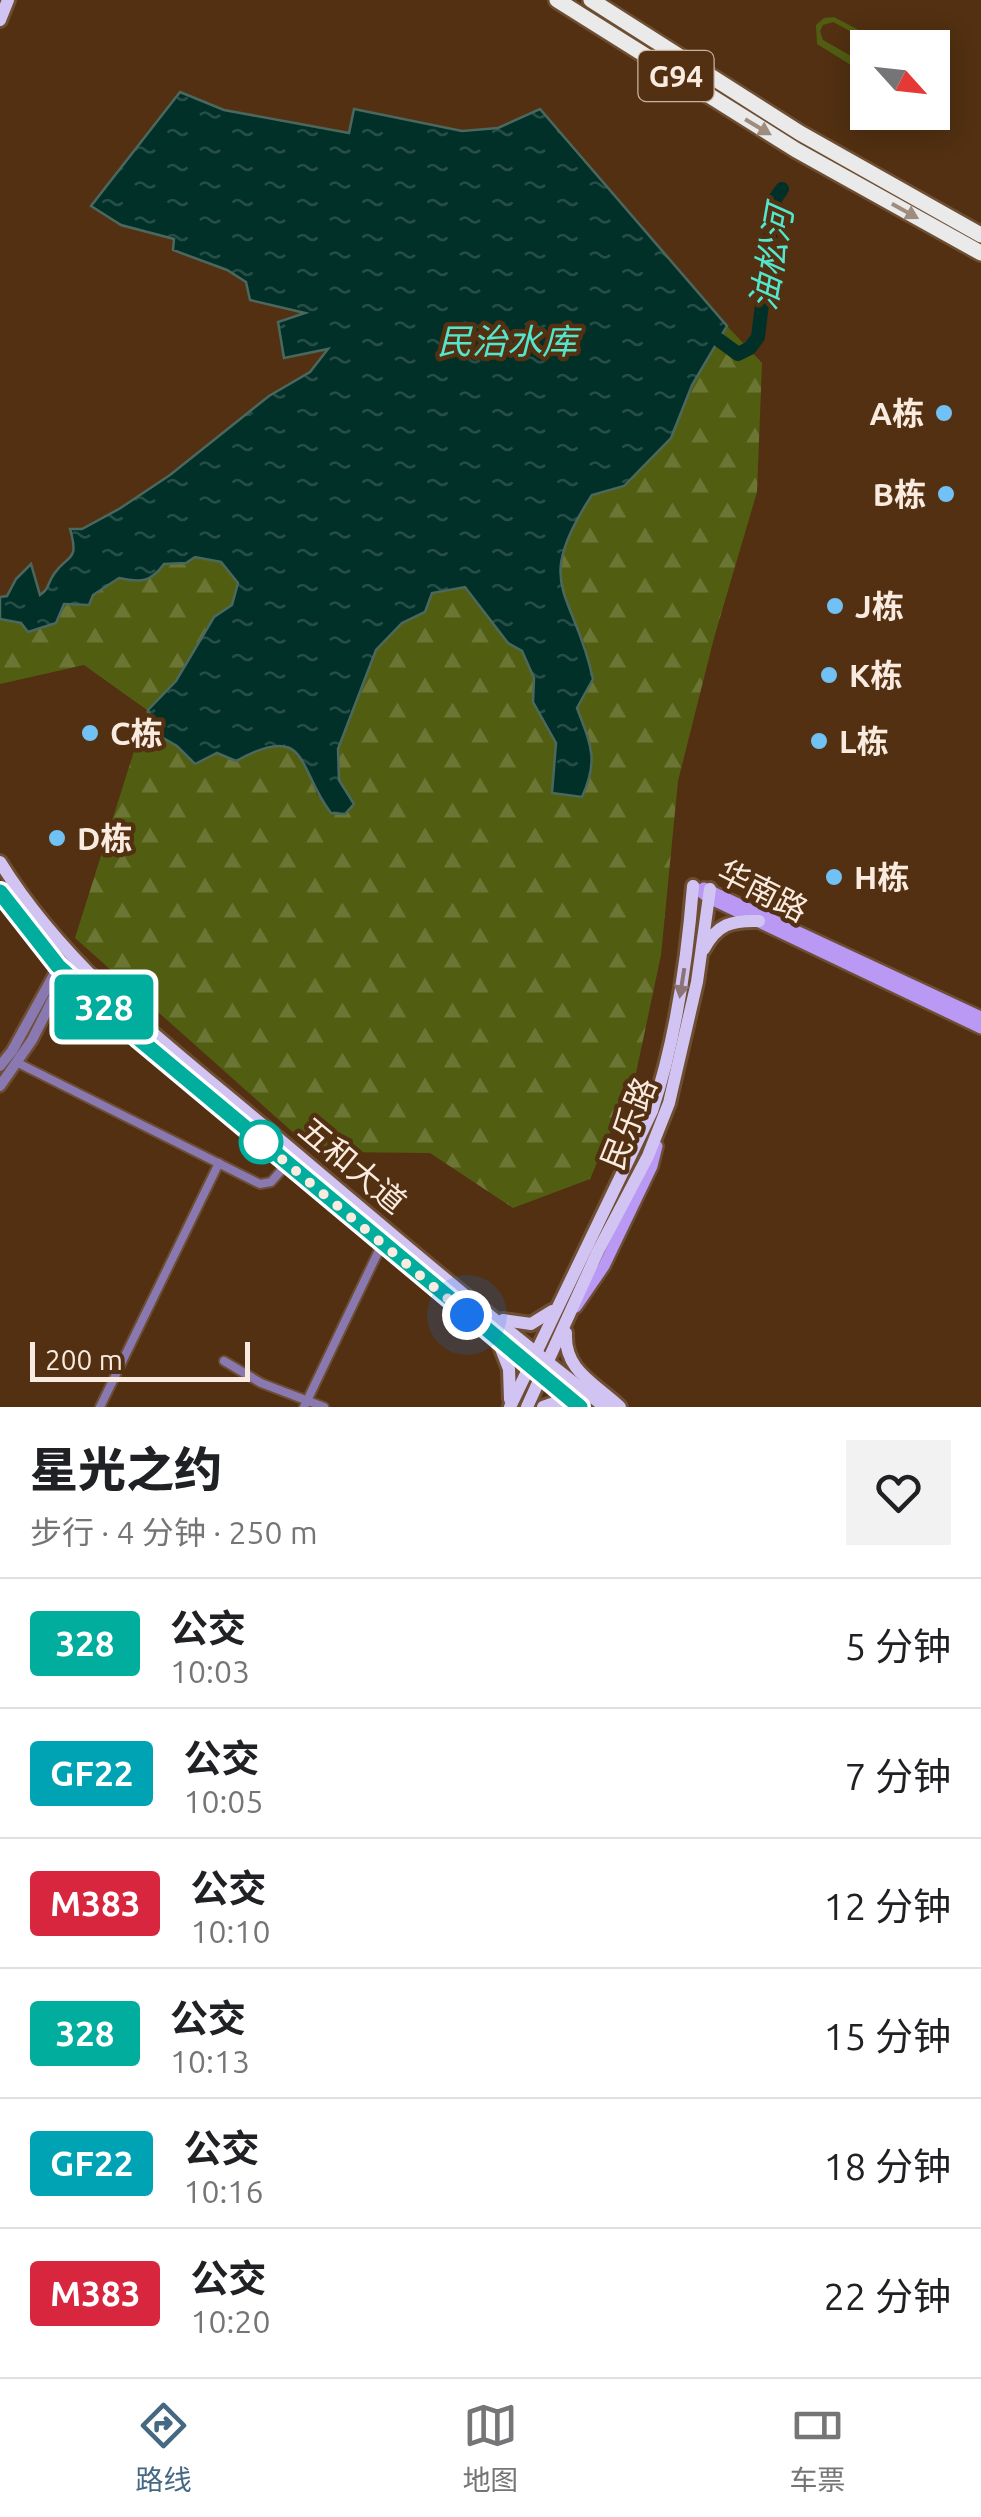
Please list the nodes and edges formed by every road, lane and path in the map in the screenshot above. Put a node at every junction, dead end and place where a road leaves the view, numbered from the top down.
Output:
1 (8, 0) edge
2 (557, 0) edge
3 (591, 0) edge
4 (0, 20) edge
5 (981, 235) edge
6 (981, 253) edge
7 (0, 862) edge
8 (694, 886) joint
9 (0, 892) edge
10 (710, 893) junction
11 (759, 921) junction
12 (701, 956) junction
13 (65, 964) junction
14 (981, 1017) edge
15 (981, 1028) edge
16 (6, 1060) edge
17 (0, 1086) edge
18 (218, 1163) junction
19 (287, 1164) junction
20 (382, 1244) junction
21 (560, 1301) junction
22 (487, 1312) junction
23 (570, 1314) junction
24 (493, 1336) junction
25 (533, 1359) junction
26 (224, 1361) dead end
27 (545, 1369) junction
28 (306, 1405) edge
29 (100, 1407) edge
30 (324, 1407) edge
31 (509, 1407) edge
32 (527, 1407) edge
33 (543, 1407) edge
34 (579, 1407) edge
35 (605, 1407) edge
36 (620, 1407) edge

1 - 4 main road
2 -> 6 highway, G94
3 - 5 highway, G94
7 - 13 main road, 五和大道
8 - 10 main road, 华南路
8 -> 21 main road, 民乐路
9 - 13 main road, 五和大道
10 - 11 main road, 华南路
10 - 12 main road, 民乐路
10 - 14 main road, 华南路
11 - 12 main road
11 - 15 main road, 华南路
12 - 23 main road, 民乐路
13 - 16 street
13 - 19 main road, 五和大道
13 - 22 main road, 五和大道
16 - 17 street
16 - 18 street
18 - 19 street
18 - 29 street
19 - 20 main road, 五和大道
20 - 24 main road, 五和大道
20 - 28 street
21 - 22 main road
21 - 25 main road, 民乐路
22 - 25 main road, 五和大道
23 - 27 main road, 民乐路
23 - 36 main road
24 - 25 main road, 五和大道
24 - 31 main road
25 - 27 main road, 五和大道
25 - 31 main road, 民乐路
26 - 28 street
27 - 32 main road, 民乐路
27 - 34 main road, 五和大道
27 - 35 main road, 五和大道
28 - 30 street
33 - 34 main road

